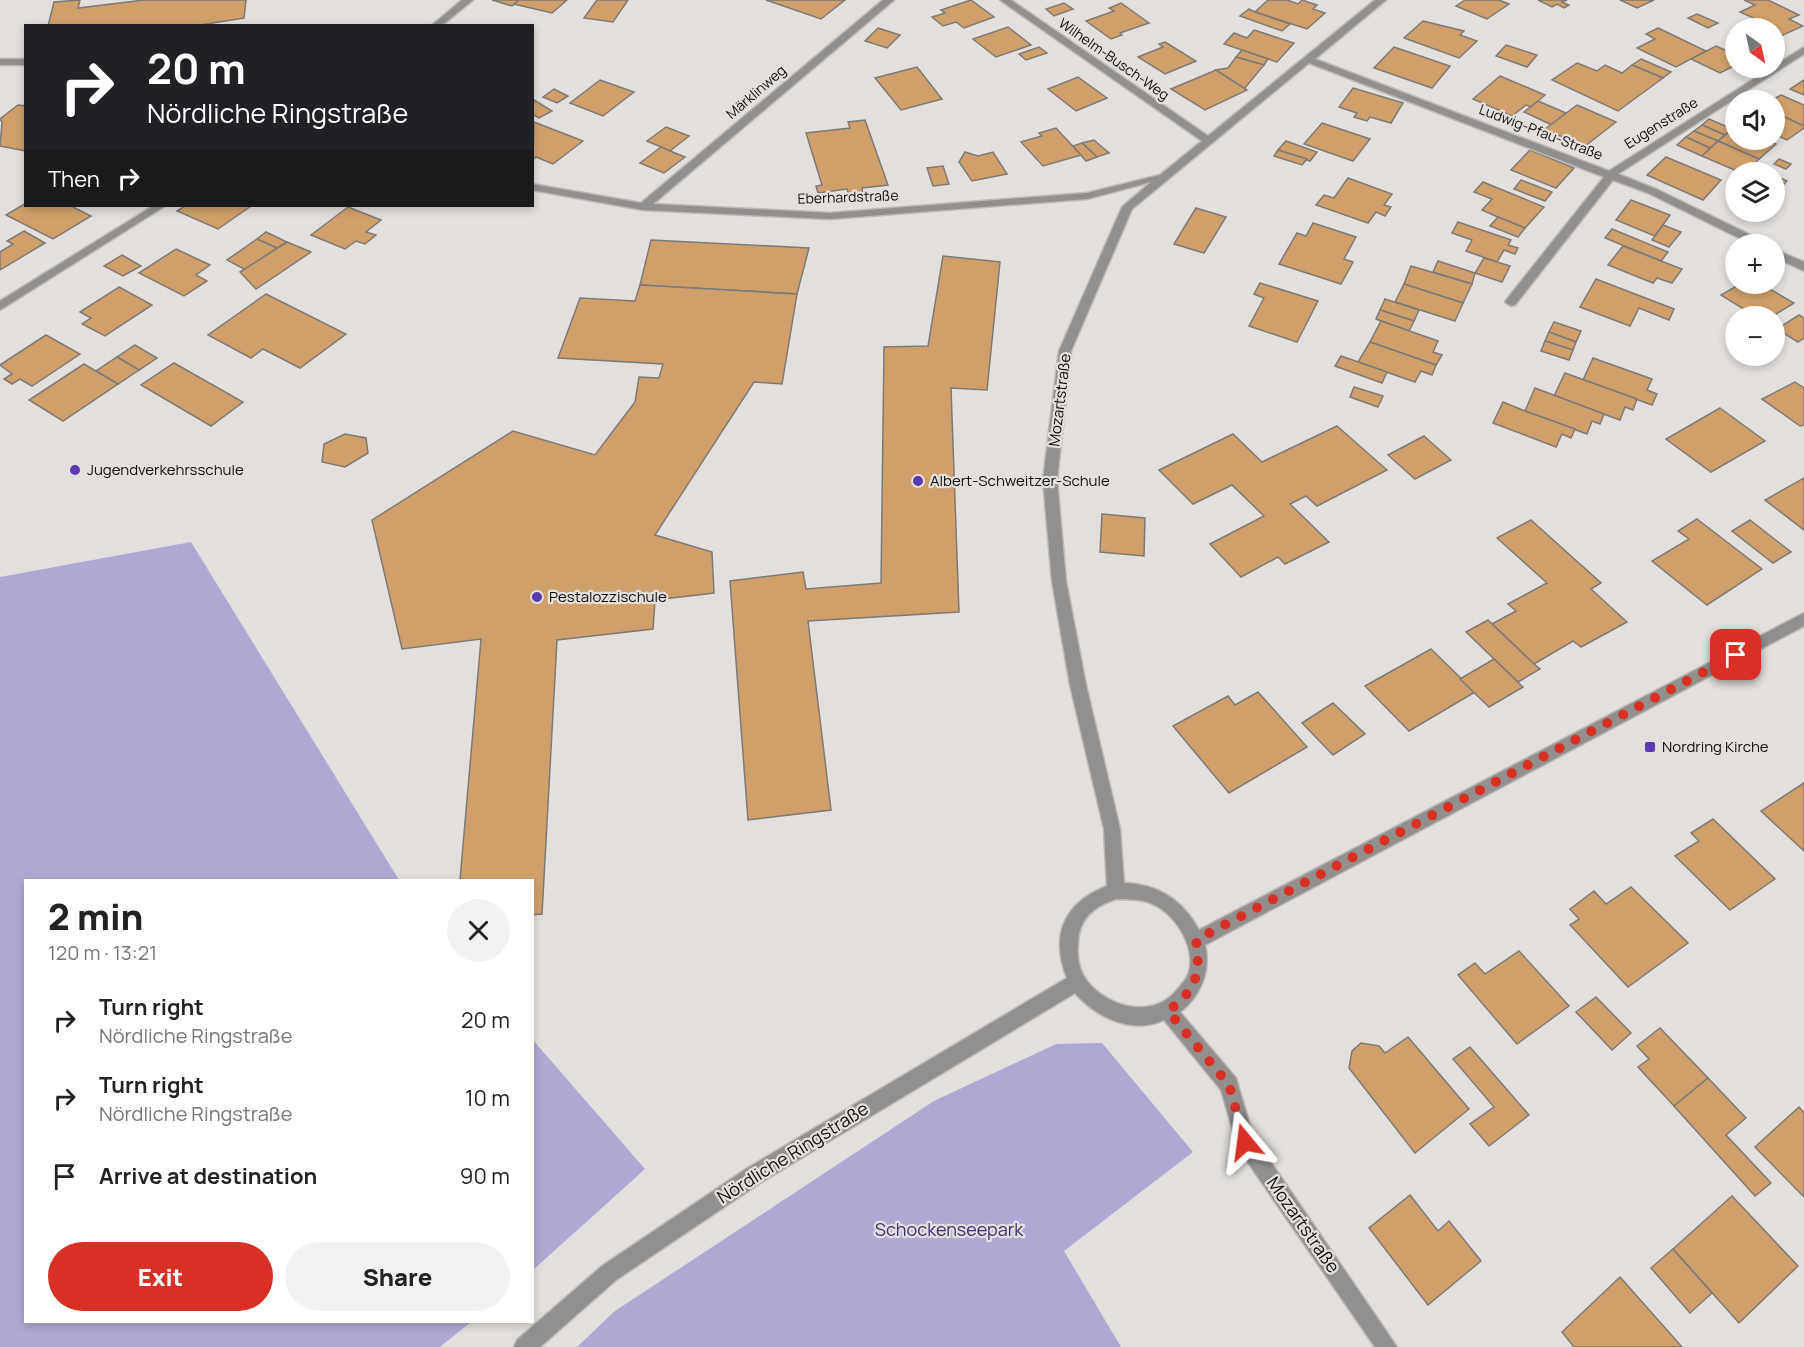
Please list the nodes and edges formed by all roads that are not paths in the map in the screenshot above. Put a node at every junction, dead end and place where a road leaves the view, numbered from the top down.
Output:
1 (468, 0) edge
2 (889, 0) edge
3 (1005, 0) edge
4 (1381, 0) edge
5 (438, 24) edge
6 (1804, 50) edge
7 (1307, 59) junction
8 (0, 62) edge
9 (24, 62) edge
10 (1207, 140) junction
11 (1611, 175) junction
12 (1163, 176) junction
13 (534, 187) edge
14 (158, 207) edge
15 (643, 207) junction
16 (1739, 234) edge
17 (1785, 258) edge
18 (1804, 267) edge
19 (1511, 302) dead end
20 (0, 306) edge
21 (1804, 619) edge
22 (1116, 891) junction
23 (1196, 940) junction
24 (1077, 982) junction
25 (1168, 1011) junction
26 (524, 1347) edge
27 (1387, 1347) edge

1 - 5 street
2 - 15 street, Märklinweg
3 - 10 street, Wilhelm-Busch-Weg
4 - 7 street, Mozartstraße
6 - 11 street, Eugenstraße
7 - 10 street, Mozartstraße
7 - 11 street, Ludwig-Pfau-Straße
8 - 9 street
10 - 12 street, Mozartstraße
11 - 16 street, Ludwig-Pfau-Straße
11 - 19 street, Eugenstraße
12 - 15 street, Eberhardstraße
12 - 22 street, Mozartstraße
13 - 15 street, Eberhardstraße
14 - 20 street
17 - 18 street
21 - 23 street
22 - 23 street
22 - 24 street
23 - 25 street
24 - 25 street
24 - 26 street, Nördliche Ringstraße
25 - 27 street, Mozartstraße

